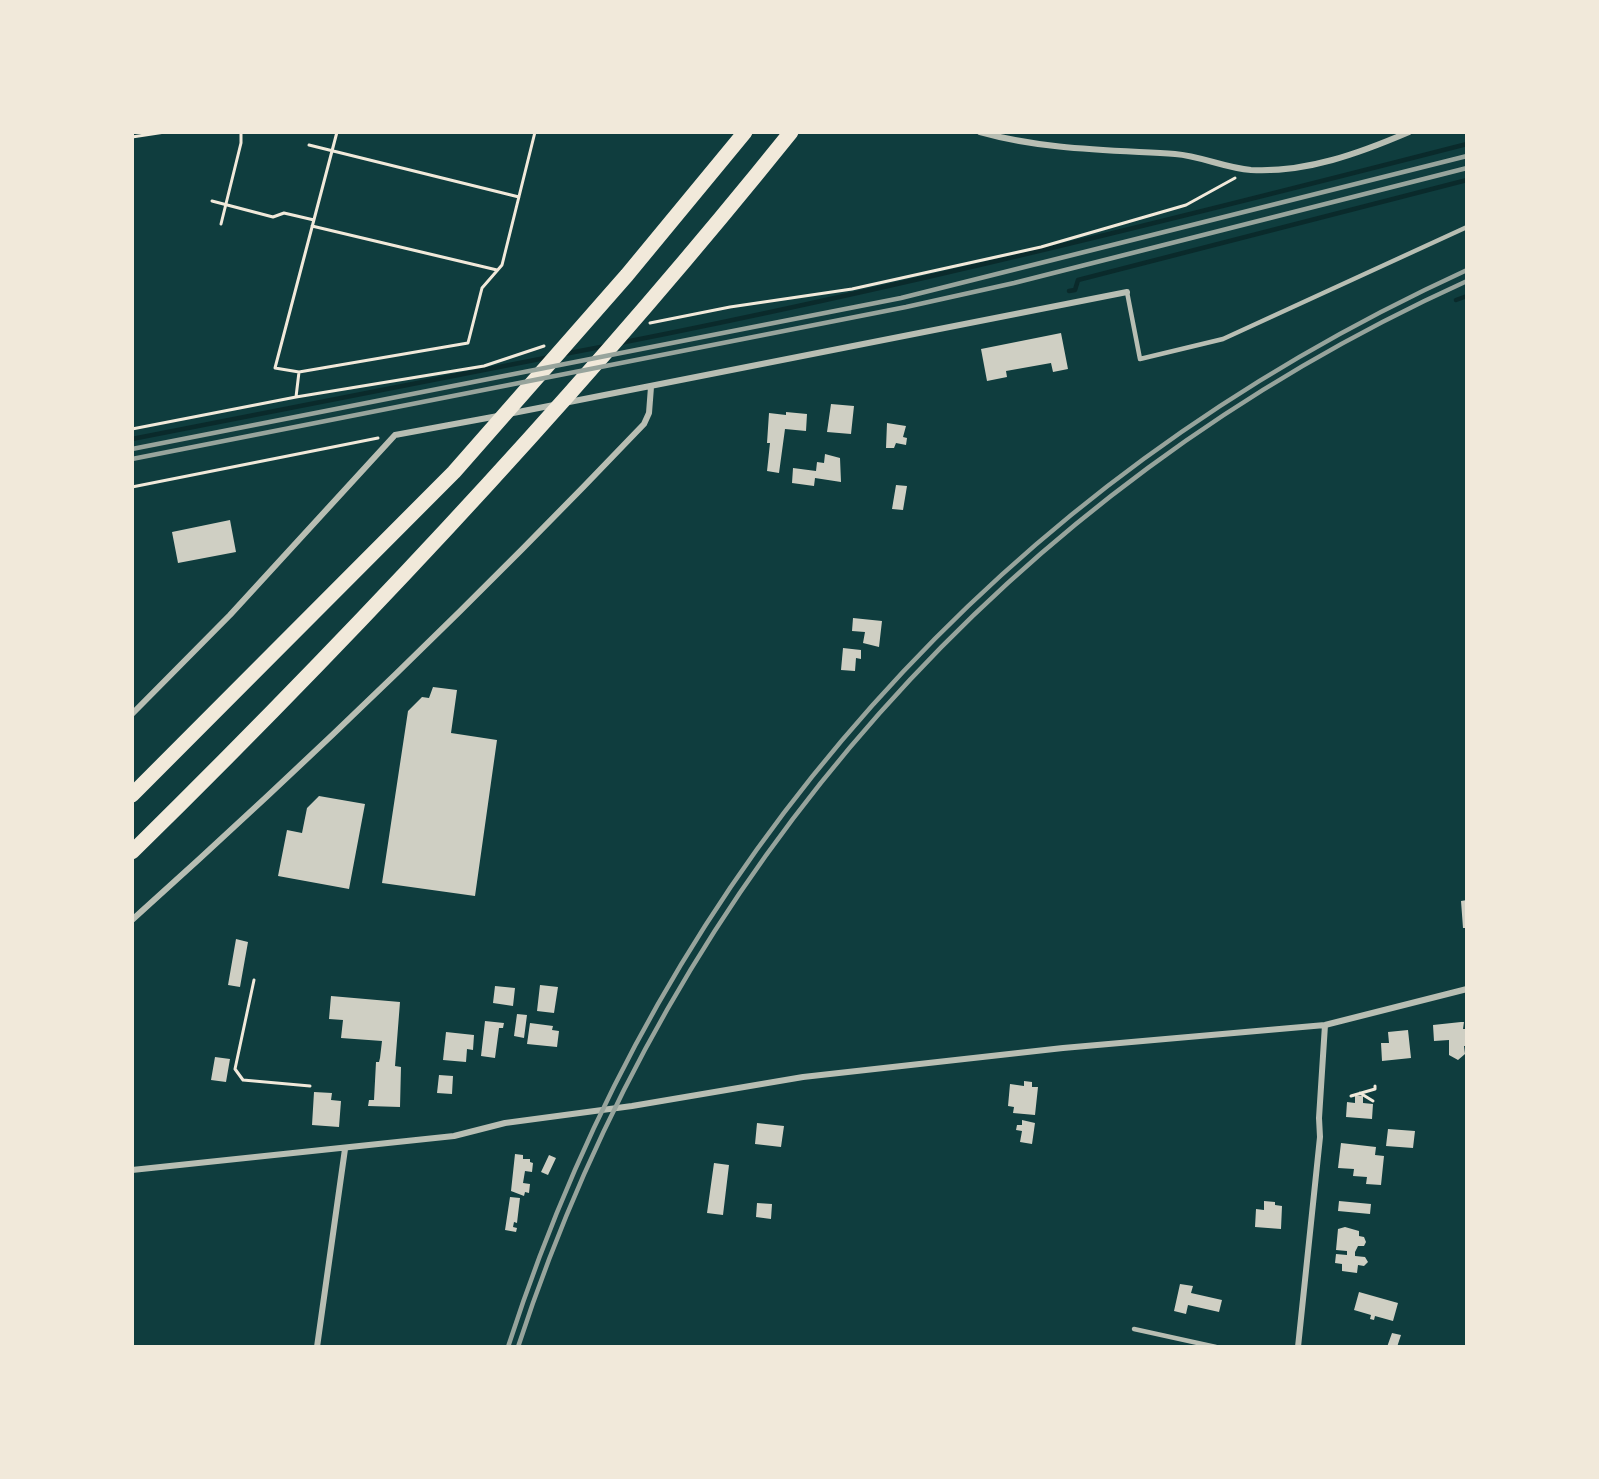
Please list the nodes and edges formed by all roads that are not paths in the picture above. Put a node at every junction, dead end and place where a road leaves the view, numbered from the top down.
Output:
1 (745, 132) edge
2 (791, 132) edge
3 (980, 132) edge
4 (1409, 132) edge
5 (1467, 227) edge
6 (1127, 292) joint
7 (651, 387) junction
8 (132, 714) edge
9 (132, 795) edge
10 (132, 852) edge
11 (132, 920) edge
12 (1467, 989) edge
13 (1325, 1025) junction
14 (345, 1149) junction
15 (132, 1170) edge
16 (1134, 1329) dead end
17 (317, 1347) edge
18 (1216, 1347) edge
19 (1298, 1347) edge

1 - 9 highway
2 - 10 highway
3 - 4 street
5 - 6 lane
6 - 7 street
7 - 8 street
7 - 11 street
12 - 13 street
13 - 14 street
13 - 19 street
14 - 15 street
14 - 17 street
16 - 18 lane

